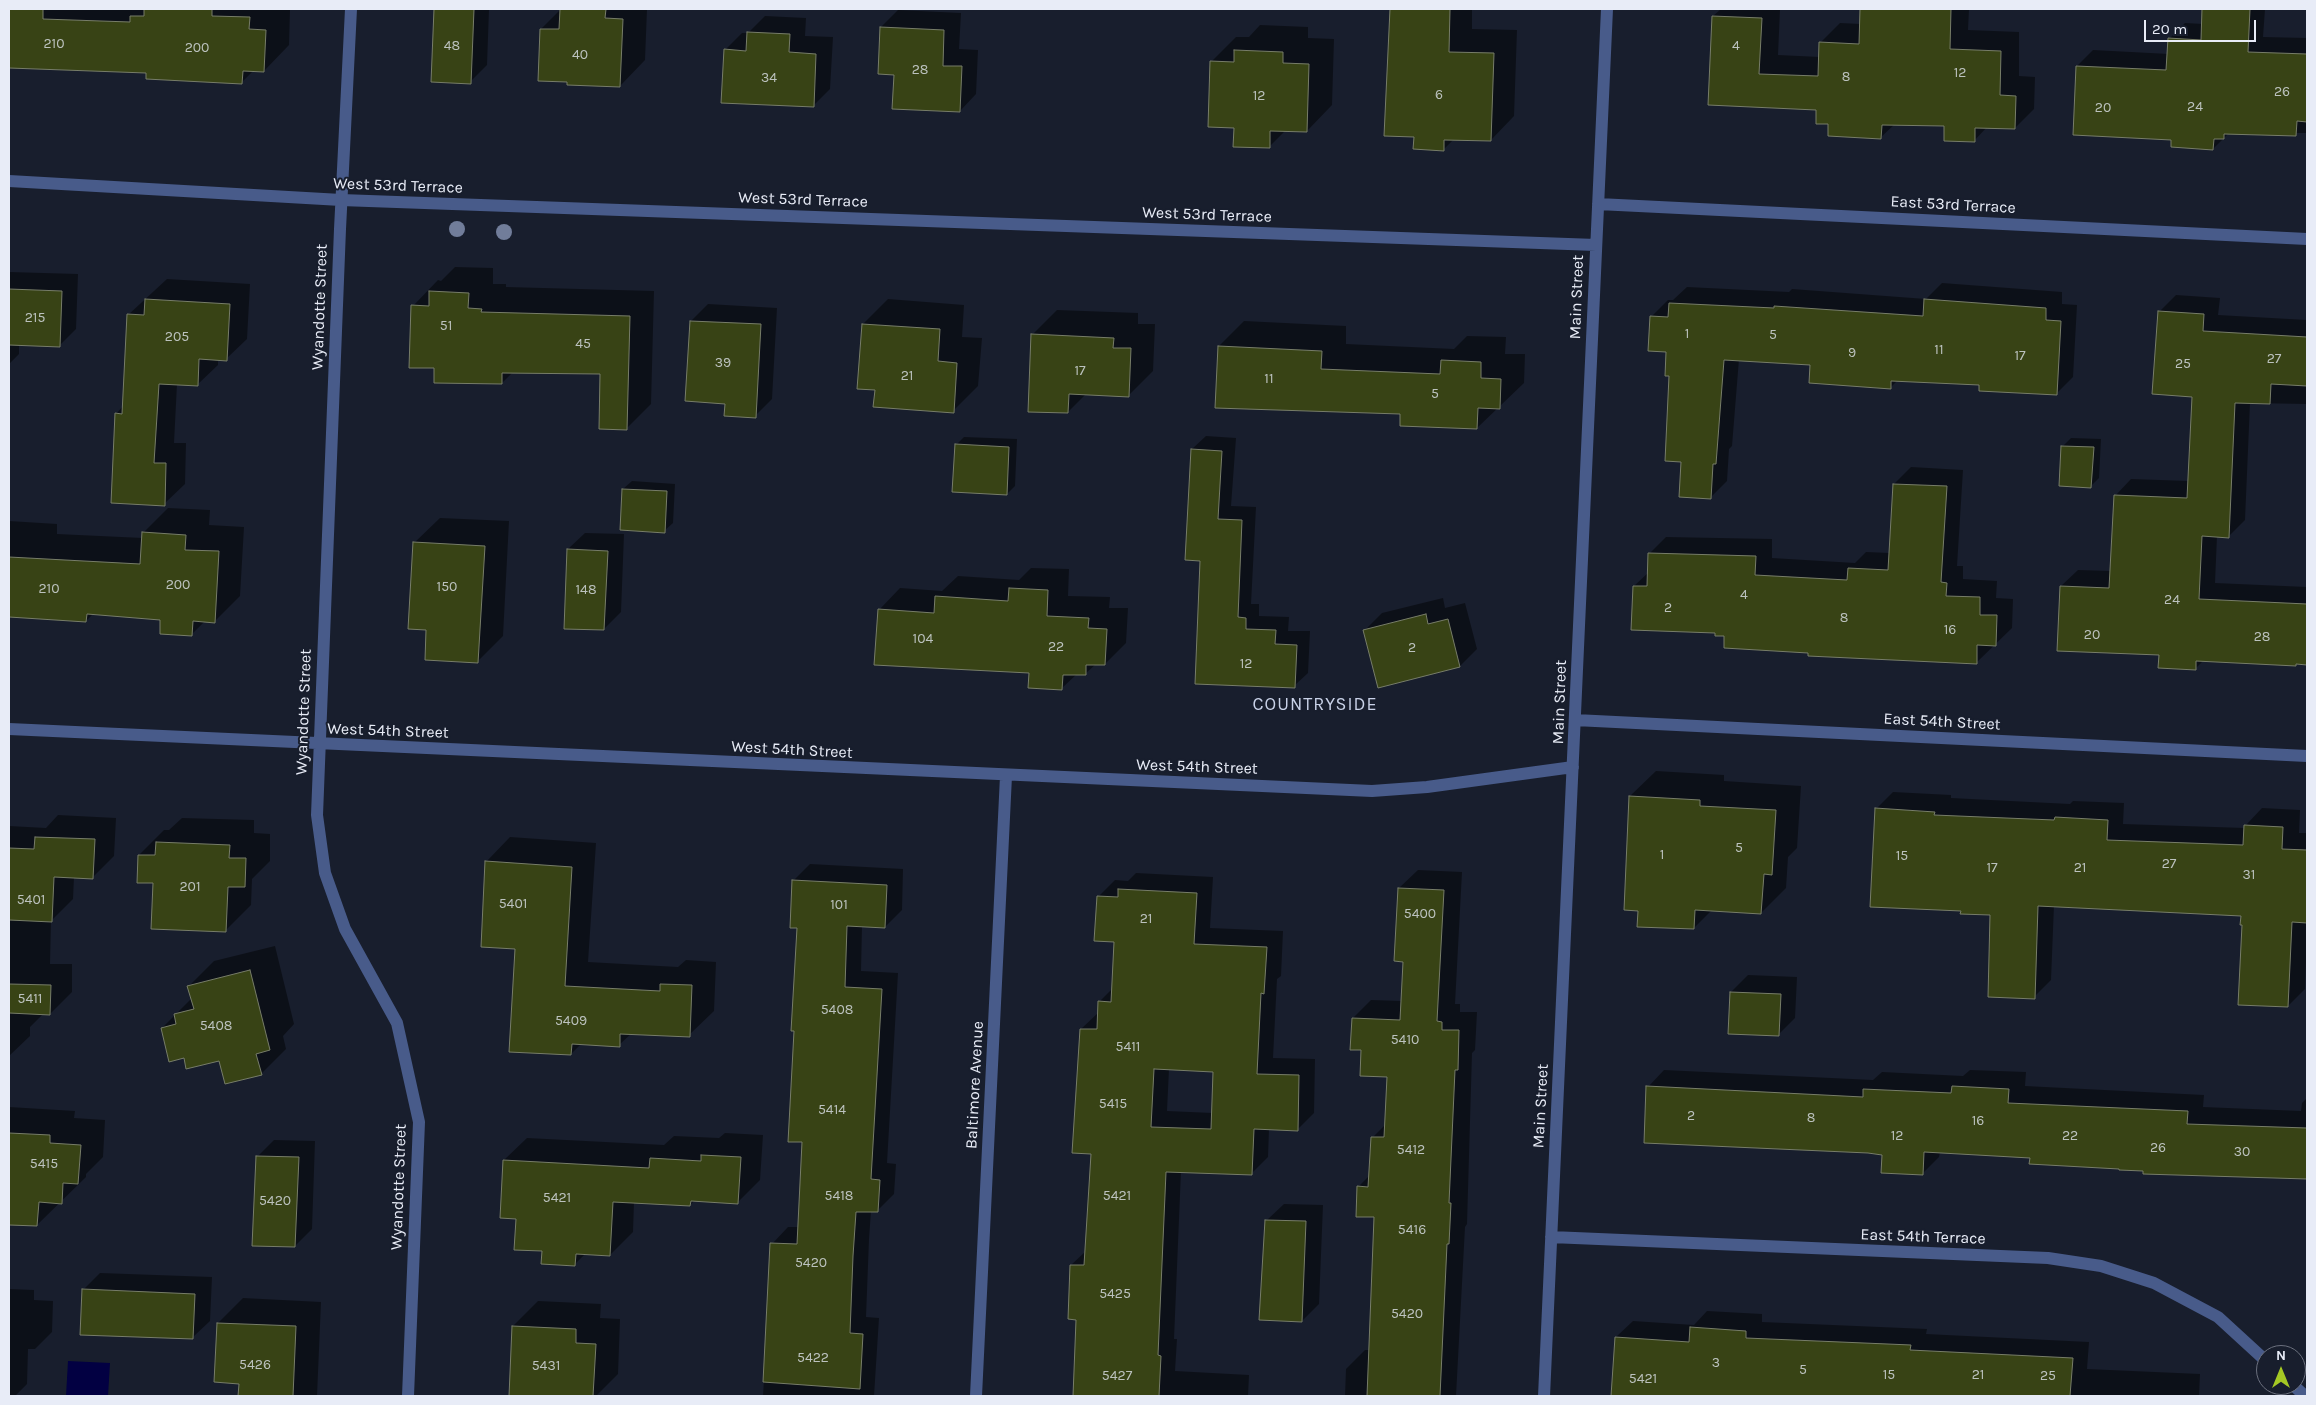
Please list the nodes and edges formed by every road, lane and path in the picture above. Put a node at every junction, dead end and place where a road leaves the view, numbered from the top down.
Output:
1 (351, 9) edge
2 (1607, 9) edge
3 (9, 181) edge
4 (341, 200) junction
5 (1598, 204) junction
6 (2307, 239) edge
7 (1596, 245) junction
8 (1575, 720) junction
9 (9, 729) edge
10 (319, 745) junction
11 (2307, 756) edge
12 (1573, 767) junction
13 (1006, 776) junction
14 (1551, 1237) junction
15 (2256, 1351) edge
16 (408, 1396) edge
17 (976, 1396) edge
18 (1544, 1396) edge

1 - 4 street, Wyandotte Street
2 - 5 street, Main Street
3 - 4 street, West 53rd Terrace
4 - 7 street, West 53rd Terrace
4 - 10 street, Wyandotte Street
5 - 6 street, East 53rd Terrace
5 - 7 street, Main Street
7 - 8 street, Main Street
8 - 11 street, East 54th Street
8 - 12 street, Main Street
9 - 10 street, West 54th Street
10 - 13 street, West 54th Street
10 - 16 street, Wyandotte Street
12 - 13 street, West 54th Street
12 - 14 street, Main Street
13 - 17 street, Baltimore Avenue
14 - 15 street, East 54th Terrace
14 - 18 street, Main Street

